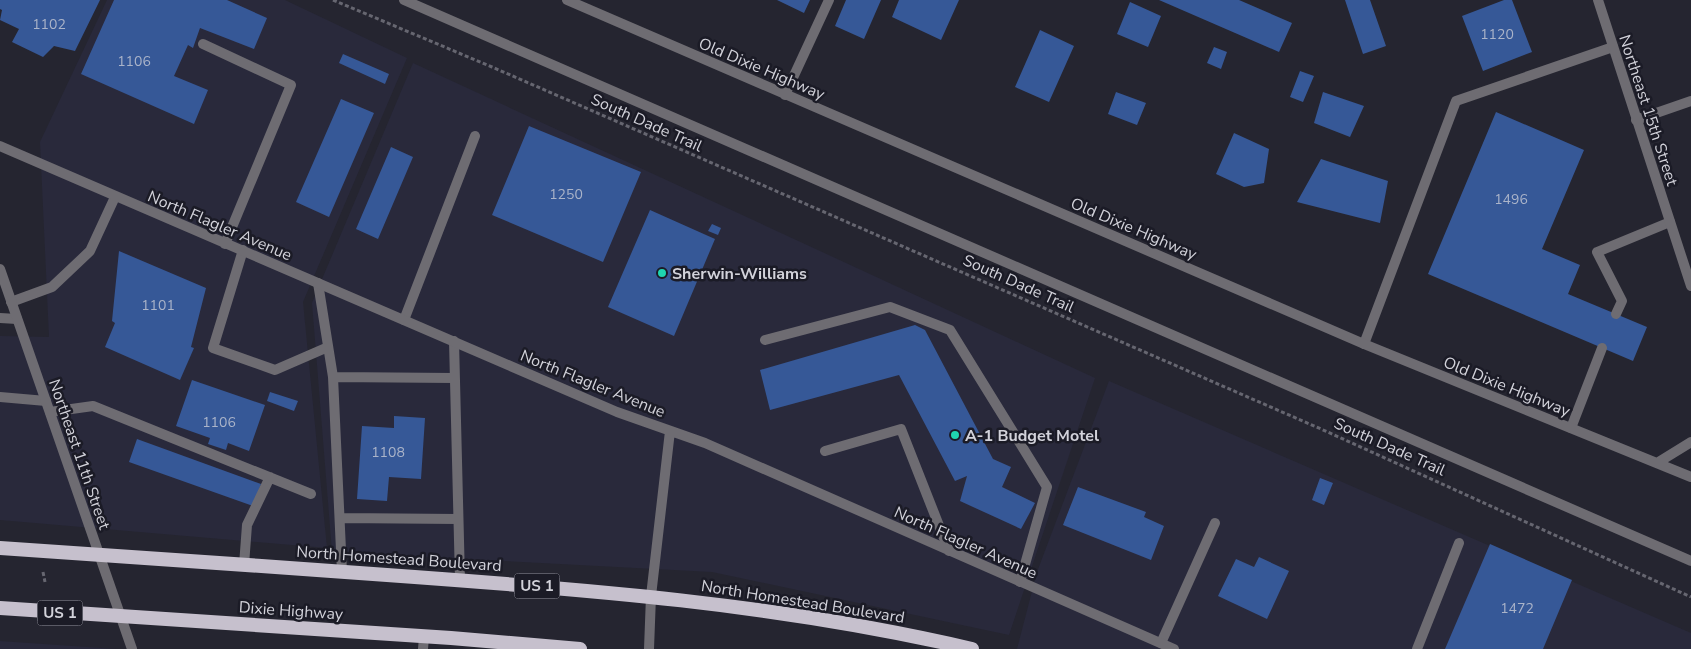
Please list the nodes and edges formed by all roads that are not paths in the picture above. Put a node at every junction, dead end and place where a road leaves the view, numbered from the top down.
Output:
1 (404, 0) edge
2 (568, 0) edge
3 (829, 0) edge
4 (1598, 0) edge
5 (204, 44) dead end
6 (1613, 47) junction
7 (785, 95) junction
8 (1691, 101) edge
9 (1636, 120) junction
10 (475, 136) dead end
11 (0, 146) edge
12 (115, 197) junction
13 (1670, 222) junction
14 (225, 244) junction
15 (243, 250) junction
16 (0, 269) edge
17 (318, 282) junction
18 (1691, 286) edge
19 (11, 302) junction
20 (1616, 314) dead end
21 (0, 318) edge
22 (17, 319) junction
23 (404, 320) junction
24 (765, 340) dead end
25 (454, 341) junction
26 (1364, 344) junction
27 (328, 347) junction
28 (1602, 348) dead end
29 (333, 377) junction
30 (454, 378) junction
31 (0, 397) edge
32 (46, 401) junction
33 (50, 412) junction
34 (1570, 428) junction
35 (670, 431) junction
36 (1691, 442) edge
37 (825, 451) dead end
38 (1657, 463) junction
39 (270, 477) junction
40 (1691, 477) edge
41 (311, 494) dead end
42 (340, 518) junction
43 (458, 519) junction
44 (1215, 523) dead end
45 (1459, 542) dead end
46 (0, 548) edge
47 (949, 551) junction
48 (99, 555) junction
49 (1691, 561) edge
50 (244, 565) junction
51 (342, 572) junction
52 (460, 580) junction
53 (1020, 582) junction
54 (651, 596) junction
55 (0, 608) edge
56 (121, 617) junction
57 (424, 643) edge
58 (451, 644) edge
59 (1161, 644) junction
60 (132, 649) edge
61 (580, 649) edge
62 (649, 649) edge
63 (972, 649) edge
64 (1174, 649) edge
65 (1417, 649) edge

1 - 49 street
2 - 7 street, Old Dixie Highway
3 - 7 street
4 - 6 street, Northeast 15th Street
5 - 14 street
6 - 9 street, Northeast 15th Street
6 - 26 street
7 - 26 street, Old Dixie Highway
8 - 9 street
9 - 13 street, Northeast 15th Street
10 - 23 street
11 - 12 street, North Flagler Avenue
12 - 14 street, North Flagler Avenue
12 - 19 street
13 - 18 street, Northeast 15th Street
13 - 20 street
14 - 15 street, North Flagler Avenue
15 - 17 street, North Flagler Avenue
15 - 27 street
16 - 19 street, Northeast 11th Street
17 - 23 street, North Flagler Avenue
17 - 27 street
19 - 22 street, Northeast 11th Street
21 - 22 street
22 - 32 street, Northeast 11th Street
23 - 25 street, North Flagler Avenue
24 - 53 street
25 - 30 street
25 - 35 street, North Flagler Avenue
26 - 34 street, Old Dixie Highway
27 - 29 street
28 - 34 street
29 - 30 street
29 - 42 street
30 - 43 street
31 - 32 street
32 - 33 street, Northeast 11th Street
33 - 39 street
33 - 48 street, Northeast 11th Street
34 - 38 street, Old Dixie Highway
35 - 47 street, North Flagler Avenue
35 - 54 street
36 - 38 street
37 - 47 street
38 - 40 street, Old Dixie Highway
39 - 41 street
39 - 50 street
42 - 43 street
42 - 51 street
43 - 52 street
44 - 59 street
45 - 65 street
46 - 48 highway, North Homestead Boulevard / US 1
47 - 53 street, North Flagler Avenue
48 - 50 highway, North Homestead Boulevard / US 1
48 - 56 street, Northeast 11th Street
50 - 51 highway, North Homestead Boulevard / US 1
51 - 52 highway, North Homestead Boulevard / US 1
52 - 54 highway, North Homestead Boulevard / US 1
53 - 59 street, North Flagler Avenue
54 - 62 street
54 - 63 highway, North Homestead Boulevard / US 1
55 - 56 highway, Dixie Highway / US 1
56 - 57 highway, Dixie Highway / US 1
56 - 60 street, Northeast 11th Street
57 - 58 highway, Dixie Highway / US 1
58 - 61 highway, Dixie Highway / US 1
59 - 64 street, North Flagler Avenue

